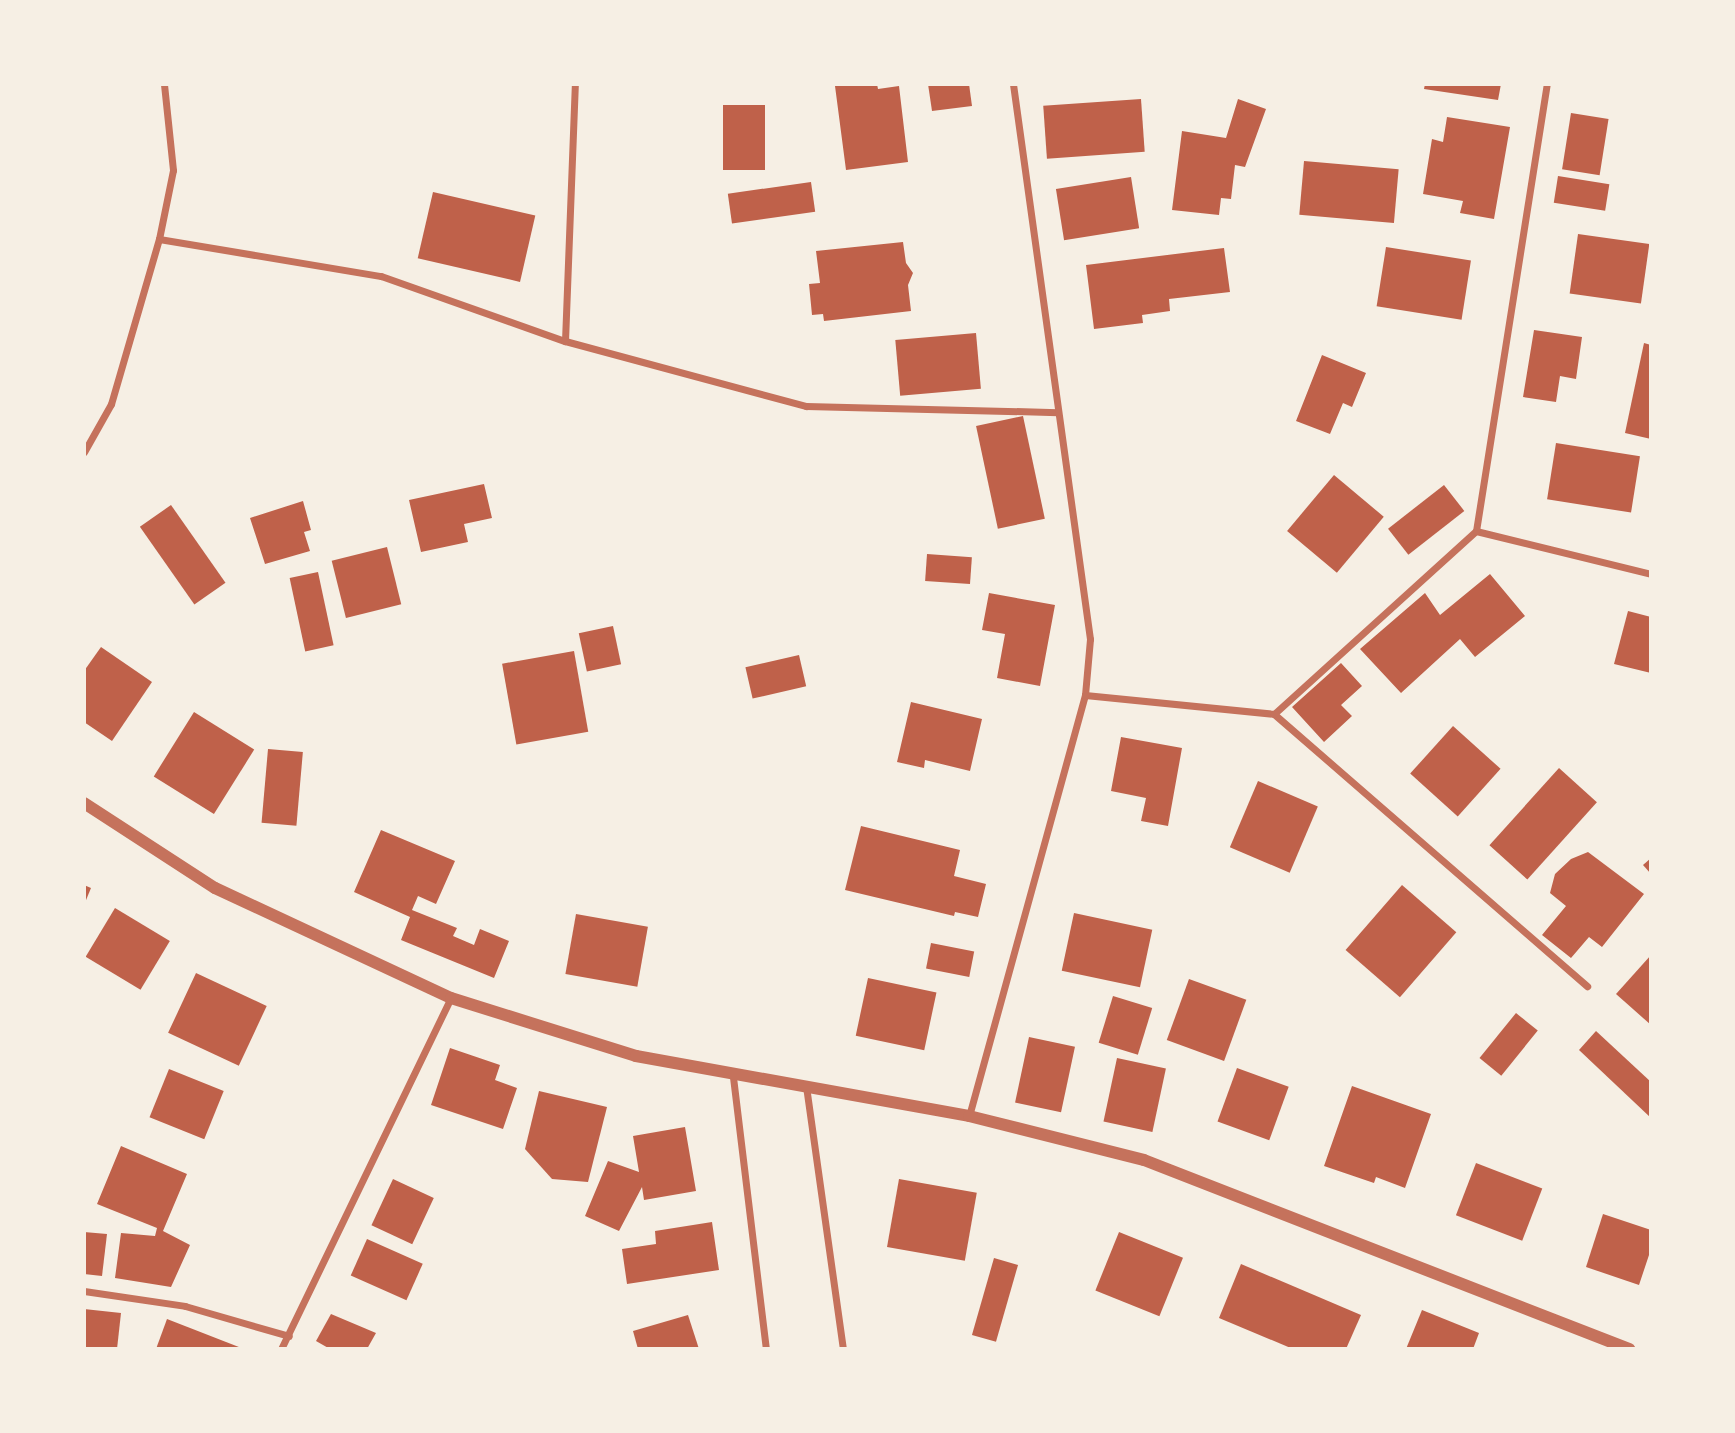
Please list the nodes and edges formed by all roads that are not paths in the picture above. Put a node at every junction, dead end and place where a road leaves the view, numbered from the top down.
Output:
1 (164, 84) edge
2 (575, 84) edge
3 (1013, 84) edge
4 (1547, 84) edge
5 (159, 239) junction
6 (565, 341) junction
7 (1058, 412) junction
8 (84, 452) edge
9 (1476, 531) junction
10 (1651, 574) edge
11 (1085, 695) junction
12 (1274, 714) junction
13 (84, 803) edge
14 (1587, 986) dead end
15 (450, 998) junction
16 (733, 1077) junction
17 (806, 1086) junction
18 (969, 1116) junction
19 (84, 1292) edge
20 (289, 1336) junction
21 (281, 1349) edge
22 (766, 1349) edge
23 (843, 1349) edge
24 (1629, 1349) edge

1 - 5 street
2 - 6 street
3 - 7 street
4 - 9 street
5 - 6 street
5 - 8 street
6 - 7 street
7 - 11 street
9 - 10 street
9 - 12 street
11 - 12 street
11 - 18 street
12 - 14 street
13 - 15 street
15 - 16 street
15 - 20 street
16 - 17 street
16 - 22 street
17 - 18 street
17 - 23 street
18 - 24 street
19 - 20 street
20 - 21 street

